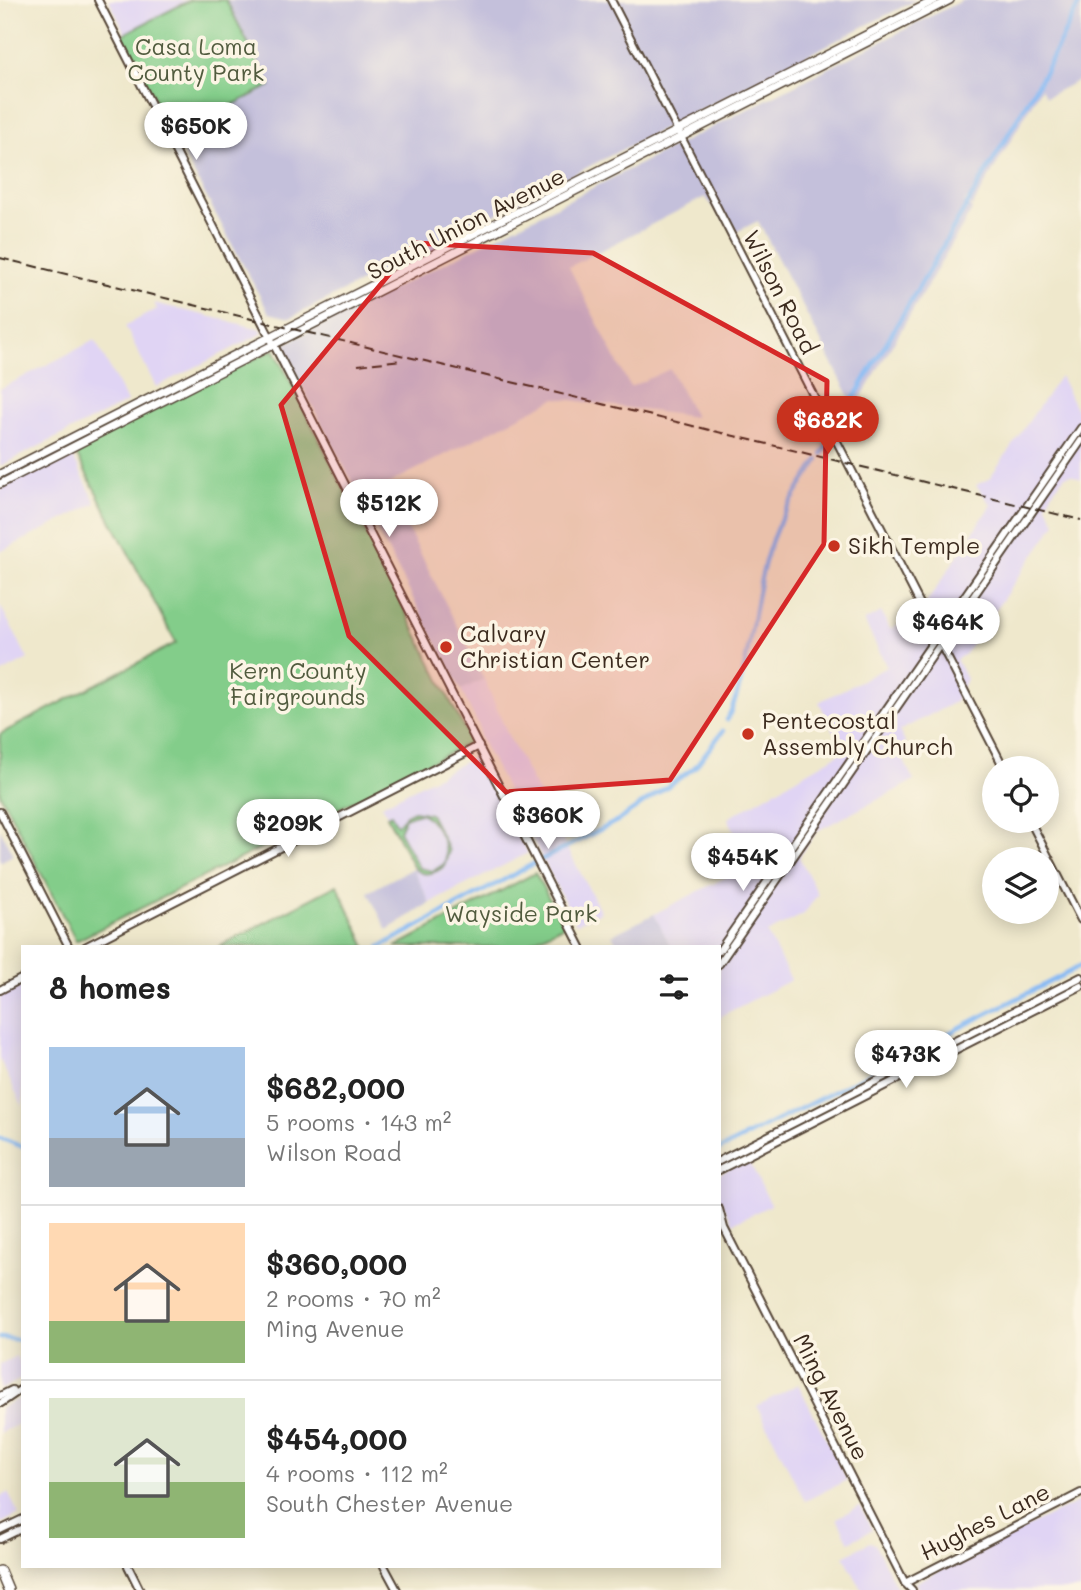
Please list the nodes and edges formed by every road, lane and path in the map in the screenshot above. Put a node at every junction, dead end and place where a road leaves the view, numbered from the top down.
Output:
1 (98, 0) edge
2 (611, 0) edge
3 (950, 0) edge
4 (932, 1) edge
5 (881, 27) junction
6 (897, 27) junction
7 (853, 49) junction
8 (783, 81) junction
9 (679, 134) junction
10 (518, 216) junction
11 (480, 231) junction
12 (447, 247) junction
13 (459, 249) junction
14 (409, 267) junction
15 (418, 270) junction
16 (367, 288) junction
17 (377, 291) junction
18 (335, 313) junction
19 (272, 340) junction
20 (1081, 428) edge
21 (1081, 441) edge
22 (0, 474) edge
23 (0, 484) edge
24 (936, 638) junction
25 (940, 646) junction
26 (479, 746) junction
27 (997, 756) edge
28 (0, 812) edge
29 (1036, 833) edge
30 (1081, 920) edge
31 (68, 945) edge
32 (89, 945) edge
33 (580, 945) edge
34 (721, 948) edge
35 (721, 961) edge
36 (1081, 978) edge
37 (21, 979) edge
38 (1081, 986) edge
39 (0, 990) edge
40 (721, 1160) edge
41 (721, 1169) edge
42 (722, 1226) edge
43 (21, 1389) edge
44 (0, 1401) edge
45 (1081, 1493) edge
46 (21, 1520) edge
47 (21, 1529) edge
48 (0, 1530) edge
49 (0, 1539) edge
50 (129, 1568) edge
51 (385, 1568) edge
52 (0, 1571) edge
53 (905, 1586) edge
54 (8, 1590) edge
55 (141, 1590) edge
56 (397, 1590) edge
57 (912, 1590) edge

1 - 19 street
2 - 9 street, Wilson Road
3 - 6 main road, South Union Avenue
4 - 5 main road, South Union Avenue
4 - 6 main road
5 - 7 main road
5 - 8 main road, South Union Avenue
6 - 7 main road, South Union Avenue
7 - 8 main road, South Union Avenue
8 - 9 main road, South Union Avenue
9 - 10 main road, South Union Avenue
9 - 10 main road, South Union Avenue
9 - 24 street, Wilson Road
10 - 11 main road, South Union Avenue
10 - 13 main road, South Union Avenue
11 - 12 main road, South Union Avenue
11 - 13 main road
12 - 14 main road, South Union Avenue
12 - 15 main road
13 - 15 main road, South Union Avenue
14 - 16 main road, South Union Avenue
14 - 17 main road
15 - 17 main road, South Union Avenue
16 - 18 main road
16 - 19 main road, South Union Avenue
17 - 18 main road, South Union Avenue
18 - 19 main road, South Union Avenue
19 - 22 main road, South Union Avenue
19 - 23 main road, South Union Avenue
19 - 26 street
20 - 24 street
21 - 25 street
24 - 25 street, Wilson Road
24 - 34 street
25 - 27 street, Wilson Road
25 - 35 street
26 - 32 street
26 - 33 street
28 - 31 street
29 - 30 street
36 - 40 street
37 - 39 street
38 - 41 street
42 - 53 street, Ming Avenue
43 - 44 street
45 - 53 street, Hughes Lane
46 - 48 street
47 - 49 street
50 - 55 street
51 - 56 street
52 - 54 highway
53 - 57 street, Ming Avenue

